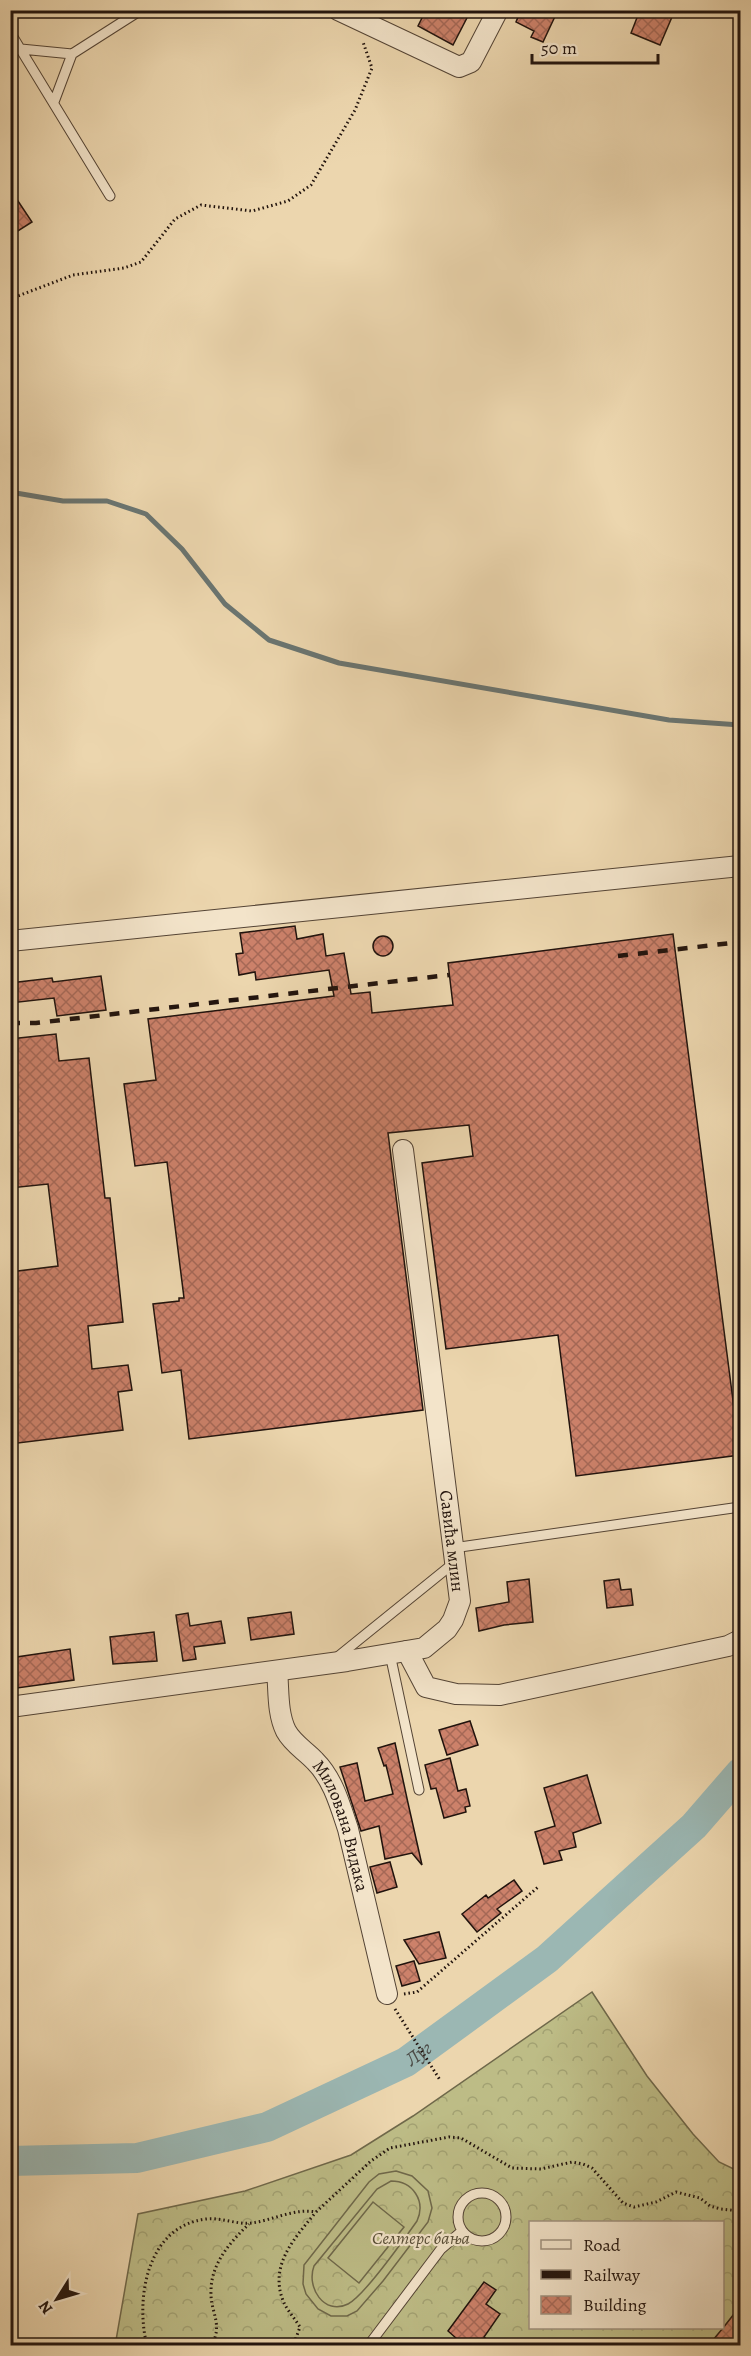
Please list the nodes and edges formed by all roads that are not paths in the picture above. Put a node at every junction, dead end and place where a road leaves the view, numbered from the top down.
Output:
1 (141, 10) edge
2 (498, 10) edge
3 (340, 11) edge
4 (10, 32) edge
5 (21, 49) junction
6 (72, 54) junction
7 (54, 102) junction
8 (110, 196) dead end
9 (741, 866) edge
10 (10, 940) edge
11 (403, 1150) dead end
12 (741, 1507) edge
13 (454, 1555) junction
14 (741, 1640) edge
15 (398, 1653) junction
16 (329, 1664) junction
17 (277, 1671) junction
18 (10, 1707) edge
19 (419, 1790) dead end
20 (387, 1994) road end
21 (462, 2231) junction
22 (368, 2346) edge

1 - 6 lane
2 - 3 street
4 - 5 lane
5 - 6 lane
5 - 7 lane
6 - 7 lane
7 - 8 lane
9 - 10 street
11 - 13 street, Савића млин
12 - 13 lane
13 - 15 street, Савића млин
13 - 16 lane
14 - 15 street
15 - 16 street, Савића млин
15 - 19 lane
16 - 17 street, Савића млин
17 - 18 street, Савића млин
17 - 20 street, Милована Видака
21 - 21 lane
21 - 22 lane

